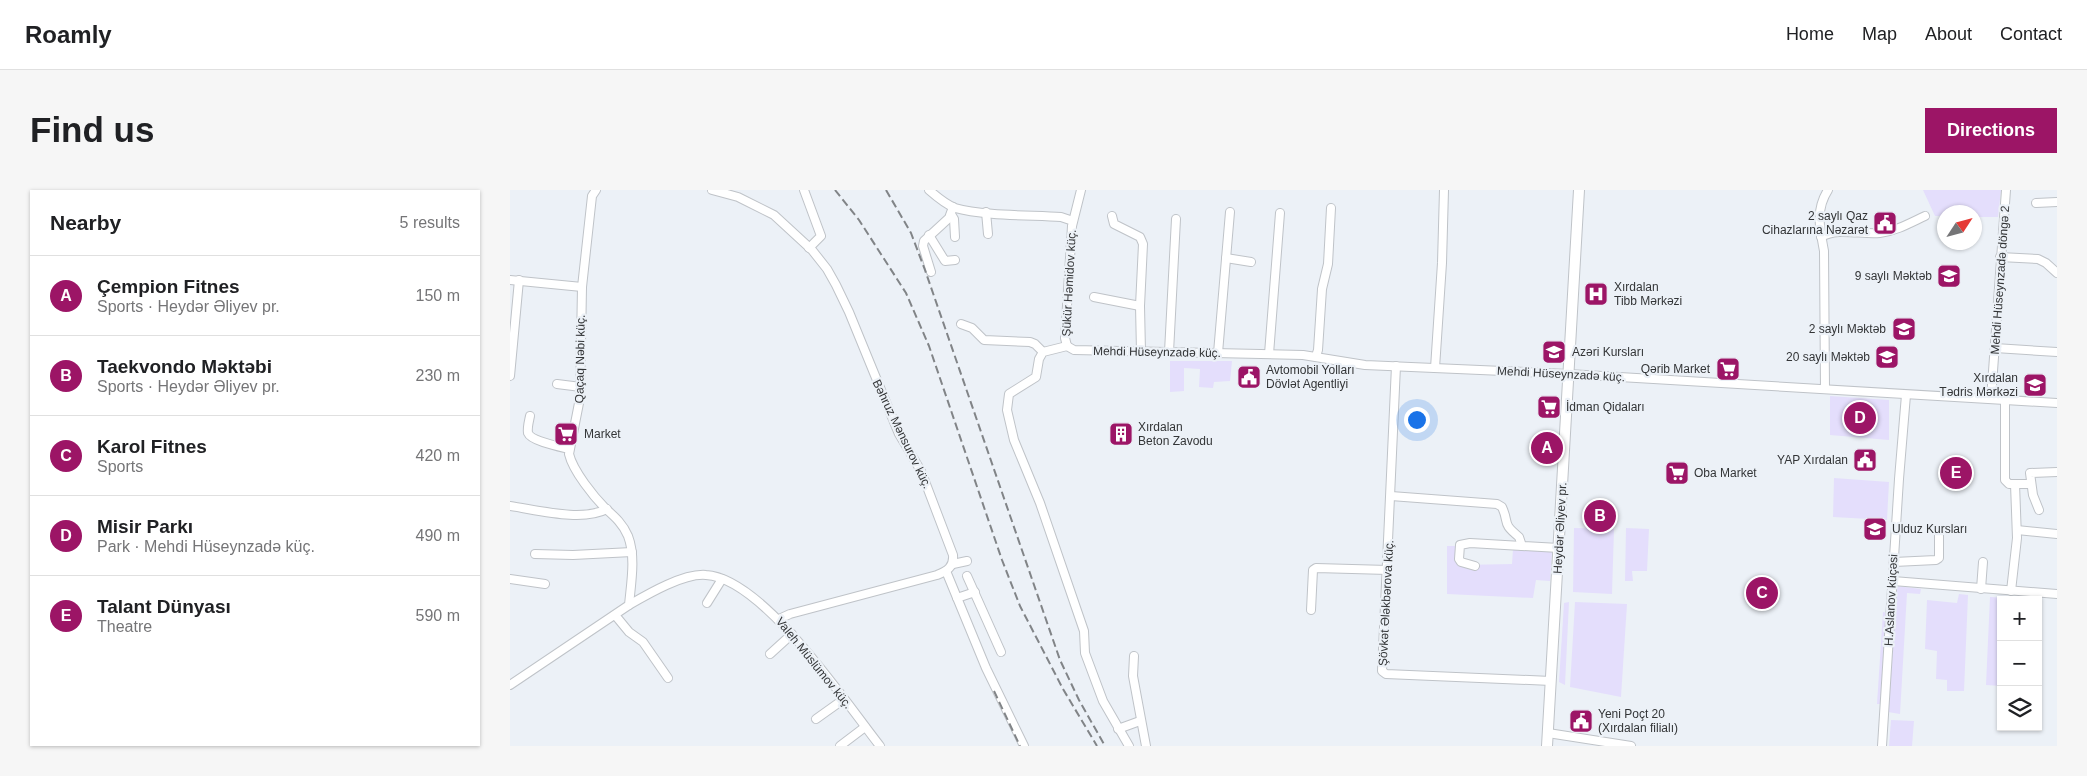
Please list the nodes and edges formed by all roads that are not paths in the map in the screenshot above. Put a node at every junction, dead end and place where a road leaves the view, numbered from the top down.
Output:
1 (596, 190) edge
2 (712, 190) edge
3 (804, 190) edge
4 (930, 190) edge
5 (1081, 190) edge
6 (1444, 190) edge
7 (1579, 190) edge
8 (1828, 190) edge
9 (2006, 190) edge
10 (2057, 202) edge
11 (2036, 203) dead end
12 (1331, 208) dead end
13 (952, 210) junction
14 (986, 212) junction
15 (1230, 212) dead end
16 (1280, 213) dead end
17 (1112, 216) dead end
18 (1925, 216) dead end
19 (1176, 219) dead end
20 (1073, 221) junction
21 (988, 234) dead end
22 (929, 235) junction
23 (955, 237) dead end
24 (1820, 237) junction
25 (809, 248) junction
26 (2000, 257) junction
27 (1226, 258) junction
28 (955, 260) dead end
29 (1251, 262) dead end
30 (931, 272) dead end
31 (2057, 273) edge
32 (510, 280) edge
33 (519, 280) junction
34 (582, 286) junction
35 (1094, 297) dead end
36 (1140, 306) junction
37 (961, 324) dead end
38 (1067, 346) junction
39 (1995, 348) junction
40 (1043, 352) junction
41 (1140, 352) junction
42 (1170, 352) junction
43 (2057, 352) edge
44 (1218, 353) junction
45 (1269, 354) junction
46 (1316, 356) junction
47 (1396, 366) junction
48 (1435, 368) junction
49 (1569, 374) junction
50 (510, 376) edge
51 (557, 384) dead end
52 (581, 387) junction
53 (1825, 389) junction
54 (1906, 395) junction
55 (1991, 400) junction
56 (2005, 400) junction
57 (2057, 403) edge
58 (530, 416) dead end
59 (570, 449) junction
60 (2057, 472) edge
61 (2015, 484) junction
62 (2030, 484) junction
63 (1391, 496) junction
64 (510, 506) edge
65 (607, 509) junction
66 (2039, 510) dead end
67 (2017, 530) junction
68 (1939, 532) dead end
69 (2057, 534) edge
70 (1522, 546) junction
71 (1558, 548) junction
72 (632, 552) junction
73 (535, 554) dead end
74 (967, 560) dead end
75 (1894, 562) junction
76 (1984, 562) dead end
77 (952, 564) junction
78 (1475, 566) dead end
79 (1388, 570) junction
80 (946, 571) junction
81 (967, 576) dead end
82 (510, 579) edge
83 (722, 579) junction
84 (1893, 581) junction
85 (545, 584) dead end
86 (1981, 589) junction
87 (2011, 591) junction
88 (975, 592) junction
89 (2057, 594) edge
90 (957, 598) junction
91 (707, 603) dead end
92 (629, 605) junction
93 (1310, 610) dead end
94 (615, 615) junction
95 (779, 619) junction
96 (792, 634) junction
97 (1001, 652) dead end
98 (770, 654) dead end
99 (1134, 656) dead end
100 (668, 678) dead end
101 (1551, 681) junction
102 (510, 684) edge
103 (844, 699) junction
104 (816, 719) dead end
105 (1140, 721) junction
106 (865, 727) junction
107 (1118, 729) junction
108 (1548, 733) junction
109 (840, 746) edge
110 (880, 746) edge
111 (1024, 746) edge
112 (1129, 746) edge
113 (1146, 746) edge
114 (1547, 746) edge
115 (1631, 746) edge
116 (1882, 746) edge

1 - 34 street, Qaçaq Nəbi küç.
2 - 25 street, Bəhruz Mənsurov küç.
3 - 25 street
4 - 13 street
5 - 20 street, Şükür Həmidov küç.
6 - 48 street
7 - 49 main road, Heydər Əliyev pr.
8 - 24 street
9 - 26 street, Mehdi Hüseynzadə döngə 2
10 - 11 street
12 - 46 street
13 - 14 street
13 - 22 street
13 - 23 street
14 - 20 street
14 - 21 street
15 - 27 street
16 - 45 street
17 - 36 street
18 - 24 street
19 - 42 street
20 - 38 street, Şükür Həmidov küç.
22 - 28 street
22 - 30 street
24 - 53 street
25 - 77 street, Bəhruz Mənsurov küç.
26 - 31 street
26 - 39 street, Mehdi Hüseynzadə döngə 2
27 - 29 street
27 - 44 street
32 - 33 street
33 - 34 street
33 - 50 street
34 - 52 street, Qaçaq Nəbi küç.
35 - 36 street
36 - 41 street
37 - 40 street
38 - 40 street
38 - 41 street, Mehdi Hüseynzadə küç.
39 - 43 street
39 - 55 street, Mehdi Hüseynzadə döngə 2
40 - 107 street
41 - 42 street, Mehdi Hüseynzadə küç.
42 - 44 street, Mehdi Hüseynzadə küç.
44 - 45 street, Mehdi Hüseynzadə küç.
45 - 46 street, Mehdi Hüseynzadə küç.
46 - 47 street, Mehdi Hüseynzadə küç.
47 - 48 street, Mehdi Hüseynzadə küç.
47 - 63 street, Şövkət Ələkbərova küç.
48 - 49 street, Mehdi Hüseynzadə küç.
49 - 53 street, Mehdi Hüseynzadə küç.
49 - 71 main road, Heydər Əliyev pr.
51 - 52 street
52 - 59 street, Qaçaq Nəbi küç.
53 - 54 street, Mehdi Hüseynzadə küç.
54 - 55 street, Mehdi Hüseynzadə küç.
54 - 75 street, H.Aslanov küçəsi
55 - 56 street, Mehdi Hüseynzadə küç.
56 - 57 street, Mehdi Hüseynzadə küç.
56 - 61 street
58 - 59 street
59 - 65 street
60 - 62 street
61 - 62 street
61 - 67 street
62 - 66 street
63 - 70 street
63 - 79 street, Şövkət Ələkbərova küç.
64 - 65 street
65 - 72 street
67 - 69 street
67 - 87 street
68 - 75 street
70 - 71 street
70 - 78 street
71 - 101 main road, Heydər Əliyev pr.
72 - 73 street
72 - 92 street
74 - 77 street
75 - 84 street, H.Aslanov küçəsi
76 - 86 street
77 - 80 street
79 - 93 street
79 - 101 street, Şövkət Ələkbərova küç.
80 - 90 street
80 - 95 street
81 - 88 street
82 - 85 street
83 - 91 street
83 - 92 street, Valeh Müslümov küç.
83 - 95 street, Valeh Müslümov küç.
84 - 86 street
84 - 116 street, H.Aslanov küçəsi
86 - 87 street
87 - 89 street
88 - 90 street
88 - 97 street
90 - 111 street
92 - 94 street
94 - 100 street
94 - 102 street
95 - 96 street, Valeh Müslümov küç.
96 - 98 street
96 - 103 street, Valeh Müslümov küç.
99 - 105 street
101 - 108 main road, Heydər Əliyev pr.
103 - 104 street
103 - 106 street, Valeh Müslümov küç.
105 - 107 street
105 - 113 street
106 - 109 street
106 - 110 street, Valeh Müslümov küç.
107 - 112 street
108 - 114 main road, Heydər Əliyev pr.
108 - 115 street

